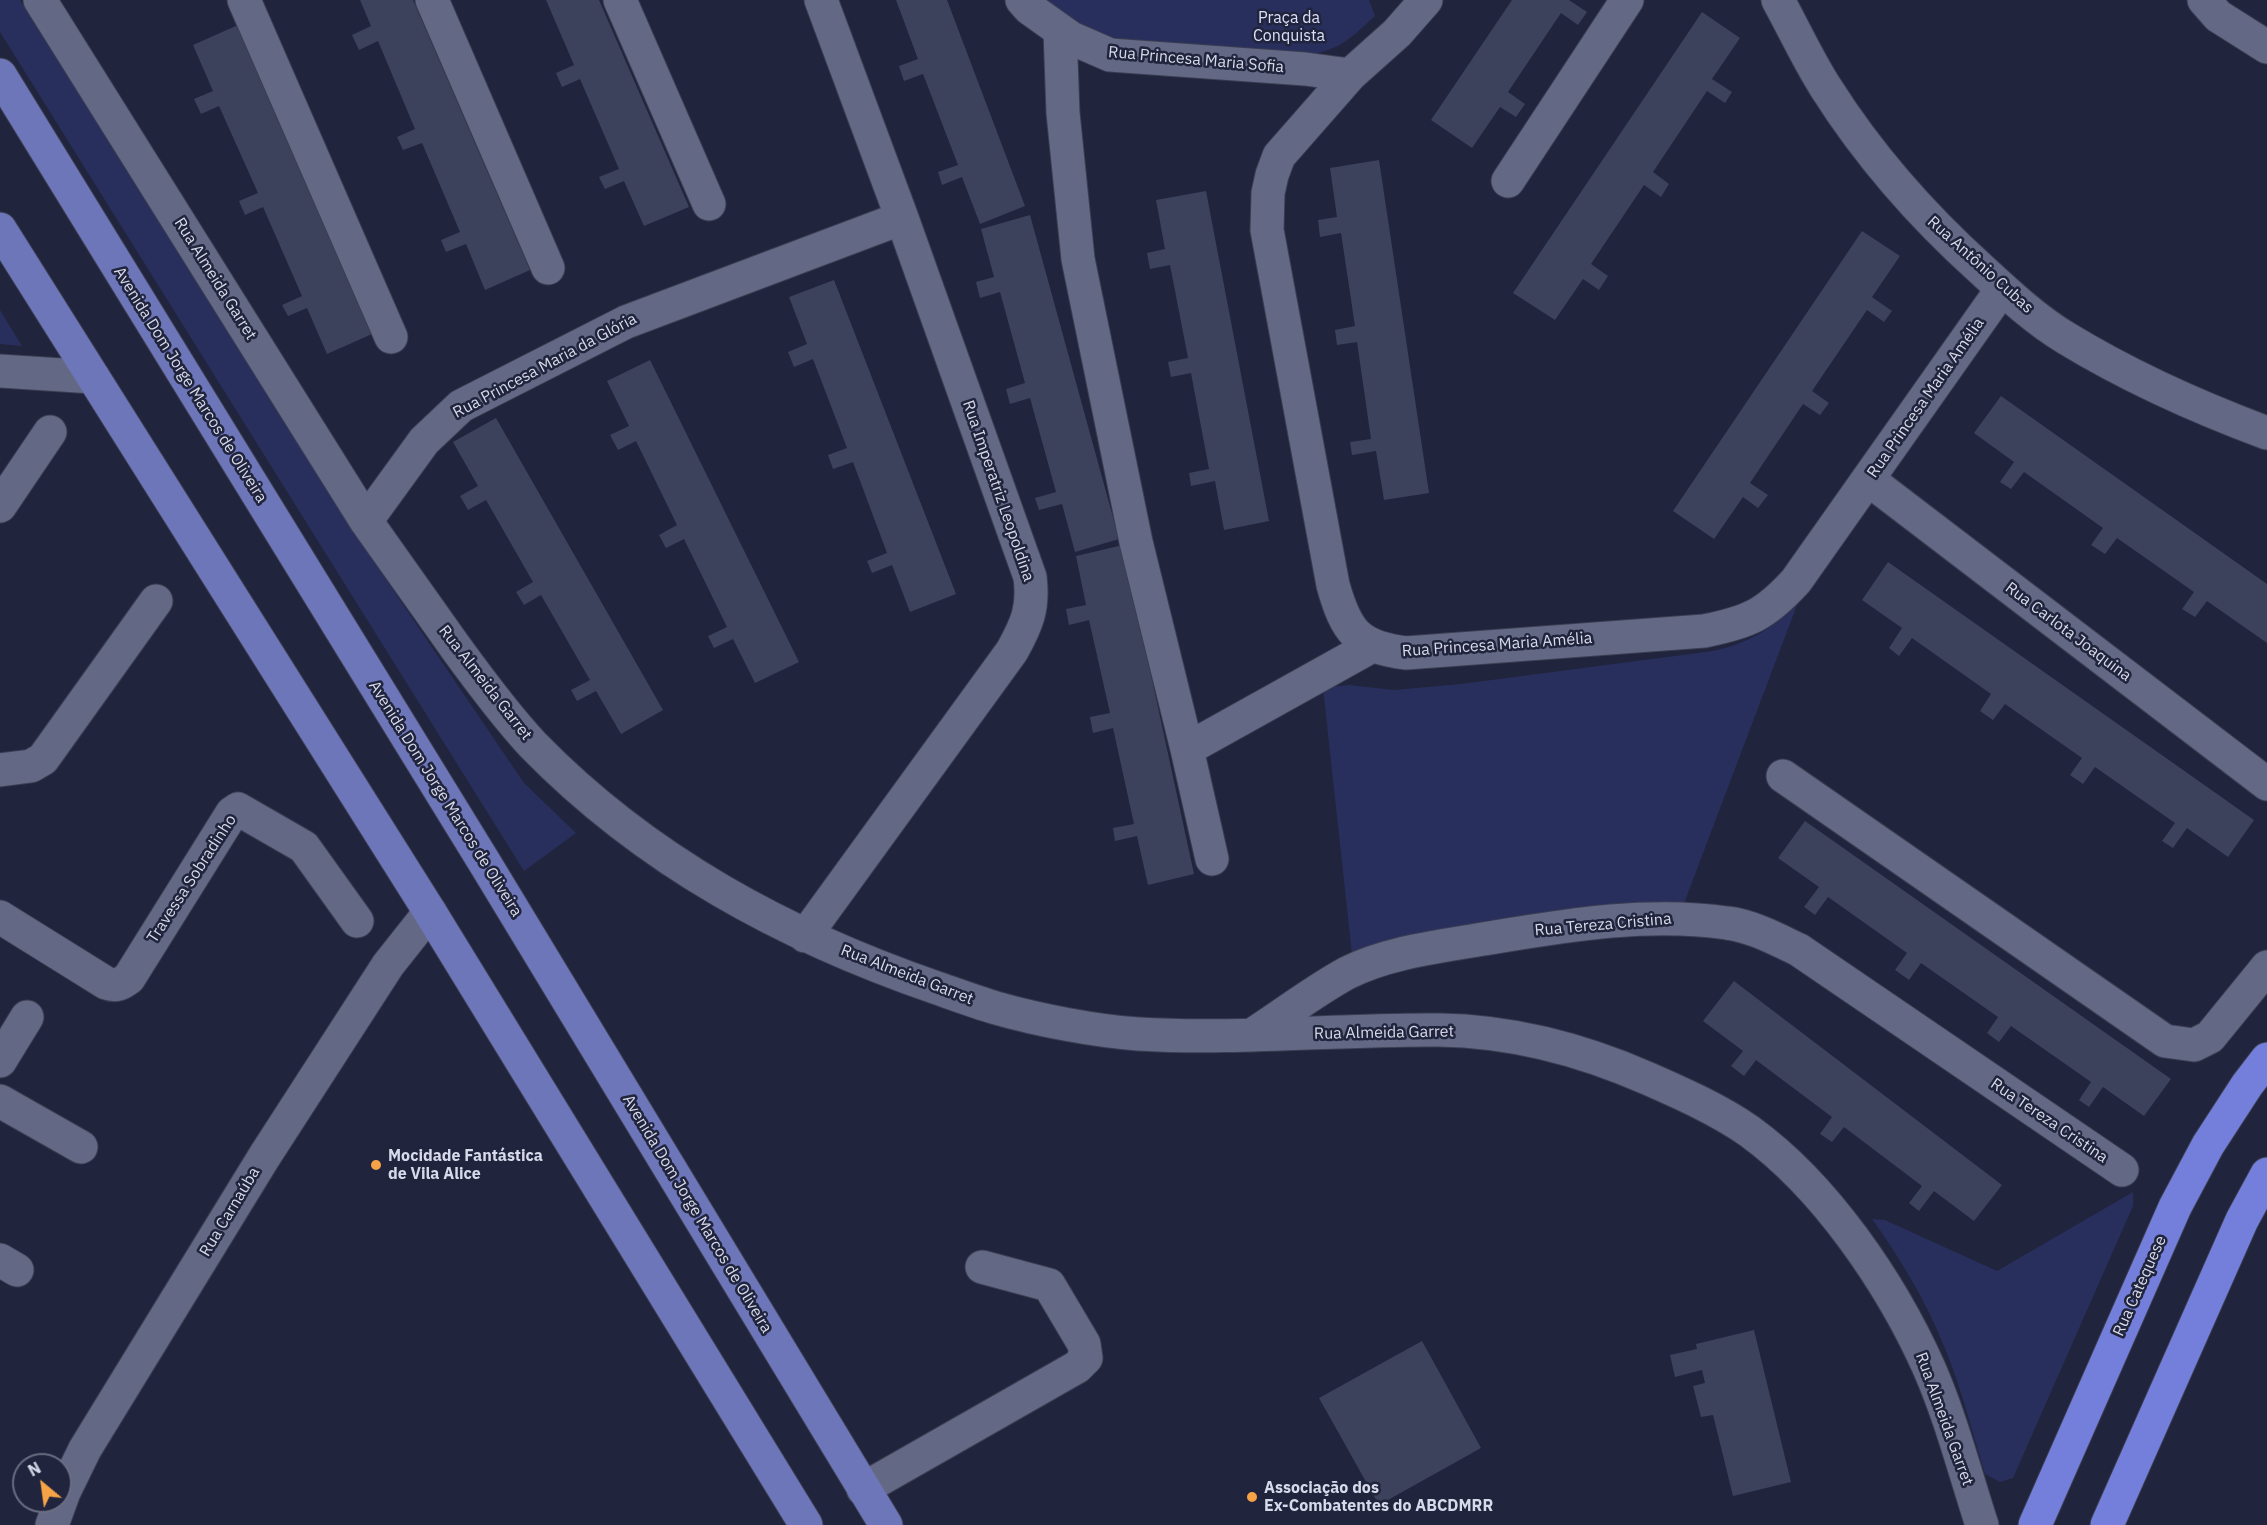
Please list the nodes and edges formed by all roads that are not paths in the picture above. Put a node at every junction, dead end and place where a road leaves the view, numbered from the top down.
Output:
1 (40, 0) edge
2 (244, 0) edge
3 (432, 0) edge
4 (620, 0) edge
5 (821, 0) edge
6 (1022, 0) edge
7 (1426, 0) edge
8 (1627, 0) edge
9 (1778, 0) edge
10 (2204, 0) edge
11 (1060, 31) junction
12 (2267, 47) edge
13 (0, 75) edge
14 (1350, 75) junction
15 (1508, 181) dead end
16 (709, 204) dead end
17 (902, 218) junction
18 (0, 229) edge
19 (548, 268) dead end
20 (2002, 289) junction
21 (391, 337) dead end
22 (0, 371) edge
23 (93, 377) junction
24 (50, 432) dead end
25 (2267, 433) edge
26 (1869, 480) junction
27 (0, 506) edge
28 (366, 521) junction
29 (156, 601) dead end
30 (1372, 646) junction
31 (1187, 749) junction
32 (0, 770) edge
33 (1783, 776) dead end
34 (2267, 784) edge
35 (1212, 859) dead end
36 (430, 912) junction
37 (0, 917) edge
38 (357, 921) dead end
39 (805, 936) junction
40 (2267, 967) edge
41 (27, 1017) dead end
42 (1252, 1035) junction
43 (2267, 1059) edge
44 (0, 1061) edge
45 (0, 1101) edge
46 (81, 1147) dead end
47 (2122, 1170) dead end
48 (2267, 1174) edge
49 (982, 1267) dead end
50 (863, 1489) junction
51 (52, 1525) edge
52 (806, 1525) edge
53 (886, 1525) edge
54 (1982, 1525) edge
55 (2035, 1525) edge
56 (2107, 1525) edge

1 - 28 street, Rua Almeida Garret
2 - 21 street
3 - 19 street
4 - 16 street
5 - 17 street, Rua Imperatriz Leopoldina
6 - 11 street, Rua Princesa Maria Sofia
7 - 14 street, Rua Princesa Maria Amélia
8 - 15 street
9 - 20 street, Rua Antônio Cubas
10 - 12 street
11 - 14 street, Rua Princesa Maria Sofia
11 - 31 street
13 - 50 main road, Avenida Dom Jorge Marcos de Oliveira
14 - 30 street, Rua Princesa Maria Amélia
17 - 28 street, Rua Princesa Maria da Glória
17 - 39 street, Rua Imperatriz Leopoldina
18 - 23 main road
20 - 25 street, Rua Antônio Cubas
20 - 26 street, Rua Princesa Maria Amélia
22 - 23 street
23 - 36 main road
24 - 27 street
26 - 30 street, Rua Princesa Maria Amélia
26 - 34 street, Rua Carlota Joaquina
28 - 39 street, Rua Almeida Garret
29 - 32 street
30 - 31 street
31 - 35 street
33 - 40 street
36 - 51 street, Rua Carnaúba
36 - 52 main road
37 - 38 street, Travessa Sobradinho
39 - 42 street, Rua Almeida Garret
41 - 44 street
42 - 47 street, Rua Tereza Cristina
42 - 54 street, Rua Almeida Garret
43 - 55 highway, Rua Catequese
45 - 46 street
48 - 56 highway
49 - 50 street
50 - 53 main road, Avenida Dom Jorge Marcos de Oliveira

